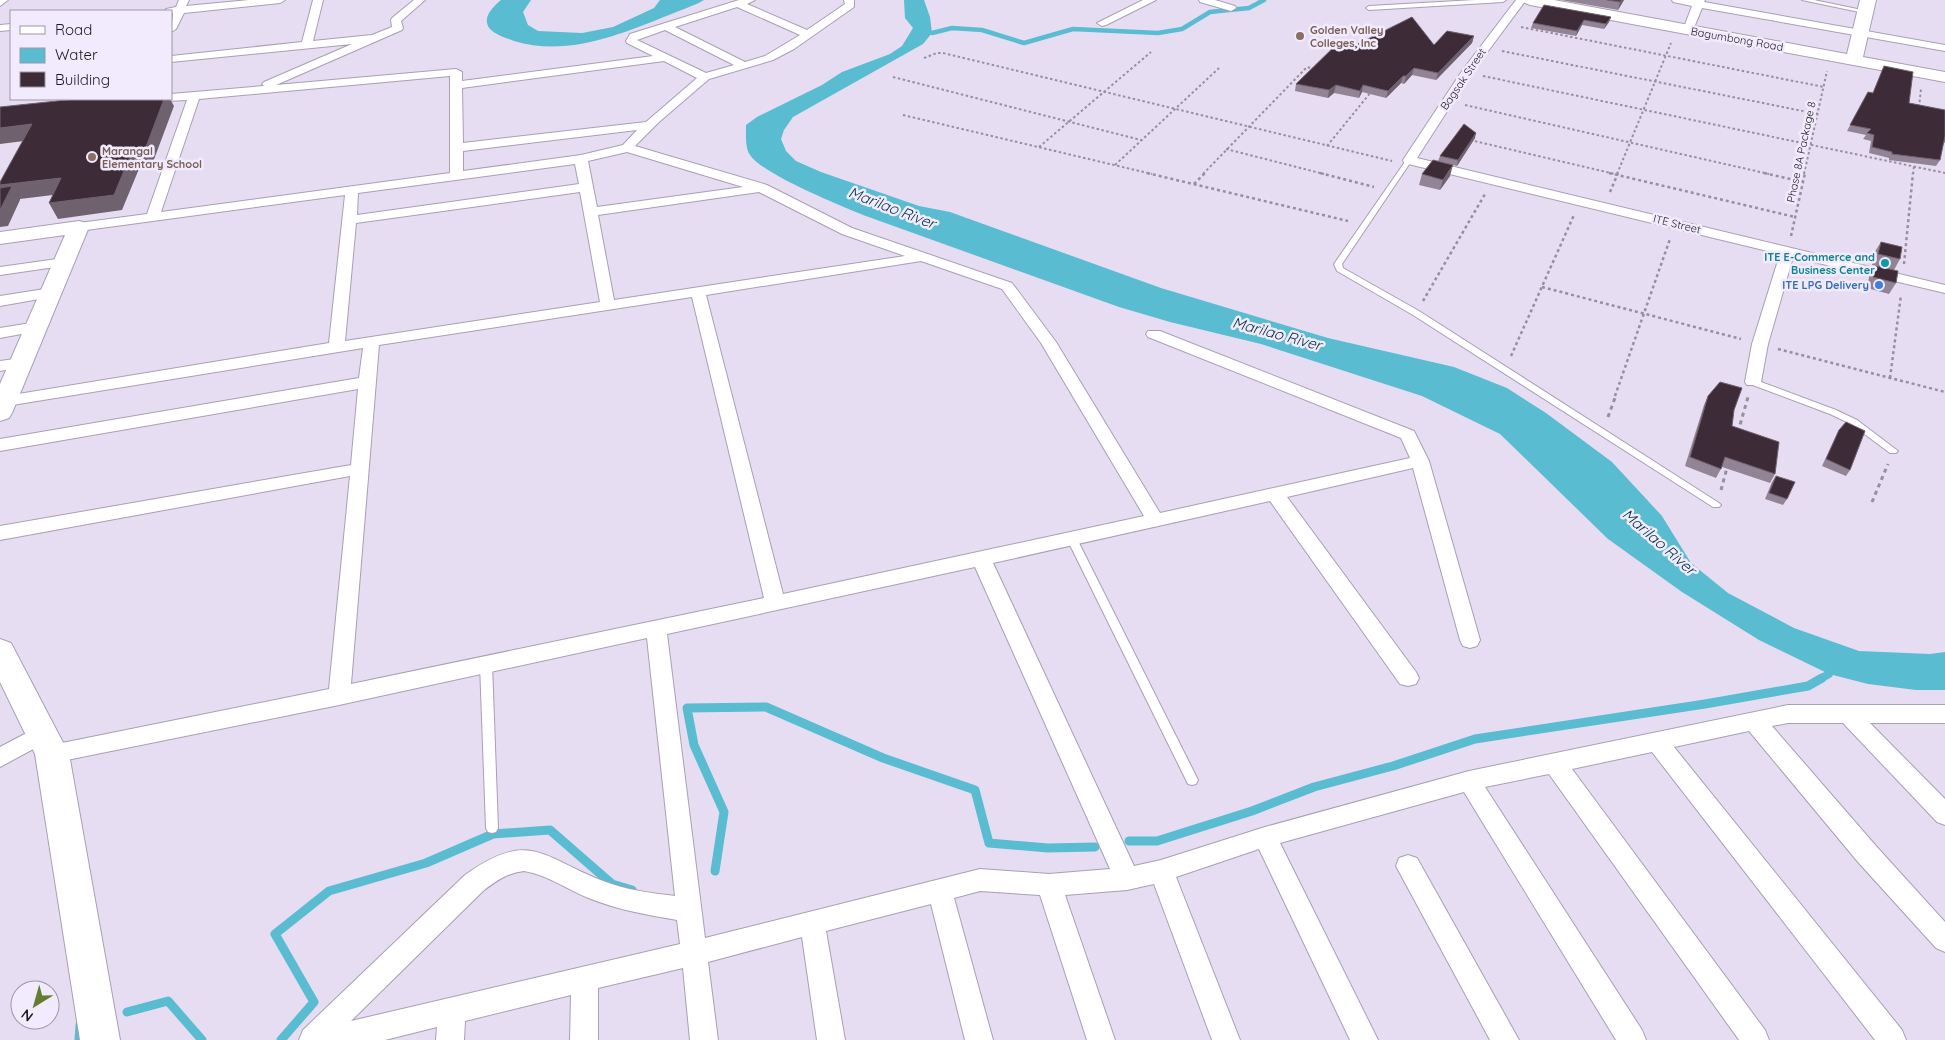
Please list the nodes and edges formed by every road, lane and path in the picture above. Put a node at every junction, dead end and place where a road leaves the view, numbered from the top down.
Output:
1 (3, 0) edge
2 (280, 0) edge
3 (318, 0) edge
4 (420, 0) edge
5 (750, 0) edge
6 (849, 0) edge
7 (1151, 0) edge
8 (1204, 0) edge
9 (1503, 0) edge
10 (1520, 0) edge
11 (1530, 0) edge
12 (1677, 0) edge
13 (1805, 0) edge
14 (1122, 2) dead end
15 (1699, 2) edge
16 (0, 3) edge
17 (738, 4) junction
18 (1866, 5) edge
19 (178, 7) edge
20 (1135, 8) junction
21 (1231, 8) dead end
22 (1368, 8) dead end
23 (1102, 23) dead end
24 (1504, 24) junction
25 (172, 26) edge
26 (665, 26) junction
27 (1683, 29) junction
28 (1861, 33) junction
29 (808, 35) junction
30 (378, 38) junction
31 (307, 45) junction
32 (1484, 48) junction
33 (1945, 48) edge
34 (1151, 52) dead end
35 (1666, 56) junction
36 (1831, 56) junction
37 (665, 58) junction
38 (924, 58) dead end
39 (172, 59) edge
40 (1854, 60) junction
41 (745, 66) junction
42 (1219, 68) dead end
43 (1324, 71) edge
44 (1466, 73) junction
45 (1923, 73) junction
46 (705, 77) junction
47 (893, 77) dead end
48 (1945, 77) edge
49 (1655, 82) junction
50 (456, 85) junction
51 (1824, 86) junction
52 (1372, 90) edge
53 (250, 91) junction
54 (1104, 92) junction
55 (194, 96) junction
56 (172, 98) edge
57 (1447, 101) junction
58 (1174, 109) junction
59 (1643, 110) junction
60 (1919, 111) edge
61 (1818, 114) junction
62 (903, 115) dead end
63 (1069, 122) junction
64 (649, 125) junction
65 (1247, 127) junction
66 (1428, 130) junction
67 (1141, 140) junction
68 (1630, 142) junction
69 (1811, 145) junction
70 (1327, 146) junction
71 (1039, 147) junction
72 (456, 148) junction
73 (627, 148) junction
74 (1226, 149) junction
75 (1915, 158) edge
76 (581, 159) junction
77 (1407, 162) junction
78 (1114, 165) junction
79 (1914, 167) junction
80 (1945, 173) edge
81 (1617, 175) junction
82 (457, 176) junction
83 (1493, 180) junction
84 (1804, 182) junction
85 (1194, 184) junction
86 (586, 187) junction
87 (762, 188) junction
88 (352, 191) junction
89 (1389, 191) junction
90 (1580, 201) junction
91 (1604, 207) junction
92 (590, 212) junction
93 (152, 218) junction
94 (1795, 218) junction
95 (349, 220) junction
96 (1675, 224) junction
97 (1366, 225) junction
98 (79, 228) junction
99 (0, 238) edge
100 (1788, 251) junction
101 (921, 257) junction
102 (64, 262) junction
103 (0, 271) edge
104 (1903, 279) junction
105 (1542, 287) junction
106 (1945, 289) edge
107 (698, 292) junction
108 (51, 293) junction
109 (0, 301) edge
110 (608, 306) junction
111 (1416, 313) junction
112 (1645, 314) junction
113 (37, 327) junction
114 (0, 333) edge
115 (1154, 334) dead end
116 (371, 342) junction
117 (1760, 344) junction
118 (336, 347) junction
119 (11, 364) edge
120 (1504, 371) junction
121 (1890, 378) junction
122 (368, 382) junction
123 (1753, 382) junction
124 (1945, 392) edge
125 (2, 405) edge
126 (1603, 432) junction
127 (1736, 439) edge
128 (0, 445) edge
129 (1893, 451) joint
130 (1730, 458) edge
131 (1420, 461) junction
132 (360, 469) junction
133 (1275, 494) junction
134 (1872, 502) dead end
135 (1716, 505) joint
136 (1156, 521) junction
137 (0, 533) edge
138 (1072, 538) junction
139 (981, 558) junction
140 (775, 602) junction
141 (656, 628) junction
142 (1470, 640) dead end
143 (0, 651) edge
144 (486, 664) junction
145 (1408, 678) dead end
146 (339, 696) junction
147 (1848, 714) junction
148 (1945, 714) edge
149 (1755, 722) junction
150 (1658, 743) junction
151 (47, 744) junction
152 (0, 758) edge
153 (1554, 764) junction
154 (1192, 780) dead end
155 (1469, 781) junction
156 (1945, 815) edge
157 (492, 828) dead end
158 (1265, 837) junction
159 (1408, 866) dead end
160 (1160, 871) junction
161 (1127, 878) junction
162 (1049, 885) junction
163 (940, 890) junction
164 (689, 910) junction
165 (812, 923) junction
166 (1945, 940) edge
167 (694, 953) junction
168 (585, 979) junction
169 (452, 1010) junction
170 (100, 1040) edge
171 (313, 1040) edge
172 (329, 1040) edge
173 (450, 1040) edge
174 (584, 1040) edge
175 (704, 1040) edge
176 (831, 1040) edge
177 (979, 1040) edge
178 (1101, 1040) edge
179 (1226, 1040) edge
180 (1364, 1040) edge
181 (1505, 1040) edge
182 (1632, 1040) edge
183 (1755, 1040) edge
184 (1892, 1040) edge

1 - 16 street
2 - 19 street
3 - 31 street
4 - 30 street
5 - 17 street
6 - 29 street
7 - 20 street
8 - 21 street
9 - 22 lane
10 - 24 street, Bagsak Street
11 - 27 street, Bagumbong Road
12 - 15 street
13 - 18 lane
14 - 20 street
15 - 27 street
15 - 28 street
17 - 26 street
17 - 29 street
18 - 28 street
19 - 25 street
20 - 23 street
24 - 32 street, Bagsak Street
24 - 35 path
26 - 37 street
26 - 41 street
27 - 35 path
27 - 36 street, Bagumbong Road
28 - 33 street
28 - 40 street
29 - 41 street
30 - 31 street
30 - 53 street
31 - 39 street
32 - 44 street, Bagsak Street
32 - 49 path
34 - 54 path
35 - 49 path
35 - 51 path
36 - 40 street, Bagumbong Road
36 - 51 path, Phase 8A Package 8
37 - 46 street
37 - 50 street
38 - 54 path
40 - 45 street, Bagumbong Road
41 - 46 street
42 - 58 path
43 - 65 path
44 - 57 street, Bagsak Street
44 - 59 path
45 - 48 street, Bagumbong Road
45 - 60 path
46 - 64 street
47 - 63 path
49 - 59 path
49 - 61 path
50 - 53 street
50 - 72 street
51 - 61 path, Phase 8A Package 8
52 - 70 path
53 - 55 street
54 - 58 path
54 - 63 path
55 - 56 street
55 - 93 street
57 - 66 street, Bagsak Street
57 - 68 path
58 - 65 path
58 - 67 path
59 - 68 path
59 - 69 path
61 - 69 path, Phase 8A Package 8
62 - 71 path
63 - 67 path
63 - 71 path
64 - 72 street
64 - 73 street
65 - 70 path
65 - 74 path
66 - 77 street, Bagsak Street
66 - 81 path
67 - 78 path
68 - 81 path
68 - 84 path
69 - 79 path
69 - 84 path, Phase 8A Package 8
70 - 77 path
71 - 78 path
72 - 82 street
73 - 76 street
73 - 87 street
74 - 85 path
74 - 89 path
75 - 79 path
76 - 82 street
76 - 86 street
77 - 83 street, ITE Street
77 - 89 lane
78 - 85 path
79 - 80 path
79 - 104 path
81 - 91 path
81 - 94 path
82 - 88 street
83 - 90 street, ITE Street
83 - 111 path
84 - 94 path, Phase 8A Package 8
85 - 97 path
86 - 92 street
86 - 95 street
87 - 92 street
87 - 101 street
88 - 93 street
88 - 95 street
89 - 97 lane
90 - 91 street, ITE Street
90 - 105 path
91 - 96 street, ITE Street
92 - 110 street
93 - 98 street
94 - 100 path, Phase 8A Package 8
95 - 118 street
96 - 100 street, ITE Street
96 - 112 path
97 - 111 lane
98 - 99 street
98 - 102 street
100 - 104 street, ITE Street
100 - 117 street
101 - 107 street
101 - 136 street
102 - 103 street
102 - 108 street
104 - 106 street, ITE Street
104 - 121 path
105 - 112 path
105 - 120 path
107 - 110 street
107 - 140 street
108 - 109 street
108 - 113 street
110 - 116 street
111 - 120 lane
112 - 117 path
112 - 126 path
113 - 114 street
113 - 119 street
115 - 131 street
116 - 118 street
116 - 122 street
117 - 121 path
117 - 123 street
118 - 125 street
119 - 125 street
120 - 126 lane
121 - 124 path
122 - 128 street
122 - 132 street
123 - 127 path
123 - 129 lane
126 - 135 lane
129 - 134 path
130 - 135 path
131 - 133 street
131 - 142 street
132 - 137 street
132 - 146 street
133 - 136 street
133 - 145 street
136 - 138 street
138 - 139 street
138 - 154 lane
139 - 140 street
139 - 161 street
140 - 141 street
141 - 144 street
141 - 164 street
143 - 151 street
144 - 146 street
144 - 157 lane
146 - 151 street
147 - 148 street
147 - 149 street
147 - 156 street
149 - 150 street
149 - 166 street
150 - 153 street
150 - 184 street
151 - 152 street
151 - 170 street
153 - 155 street
153 - 183 street
155 - 158 street
155 - 182 street
158 - 160 street
158 - 180 street
159 - 181 street
160 - 161 street
160 - 179 street
161 - 162 street
162 - 163 street
162 - 178 street
163 - 165 street
163 - 177 street
164 - 167 street
164 - 171 street
165 - 167 street
165 - 176 street
167 - 168 street
167 - 175 street
168 - 169 street
168 - 174 street
169 - 172 street
169 - 173 street

